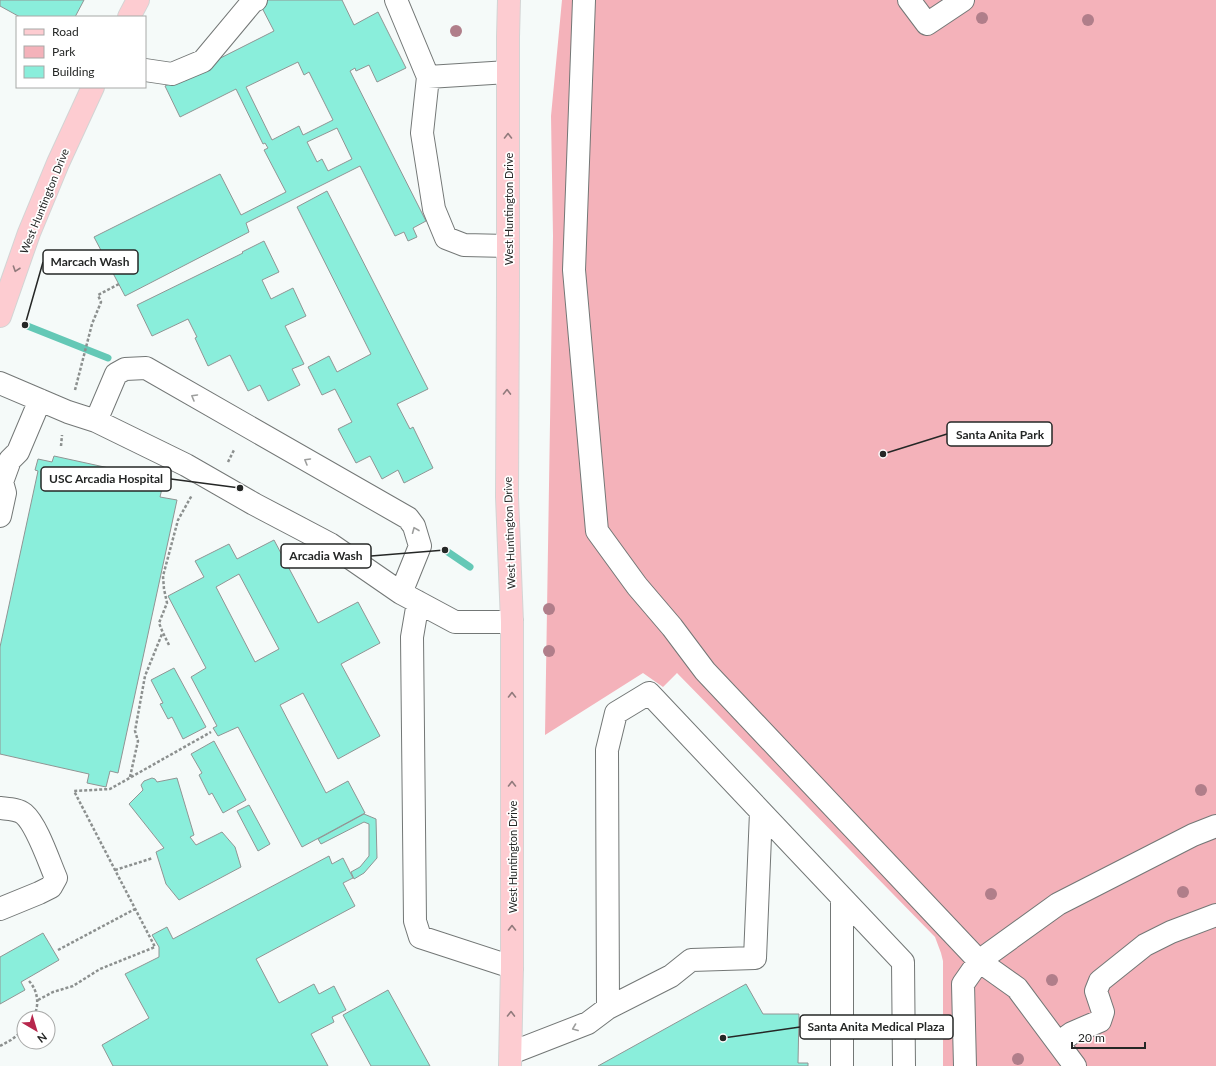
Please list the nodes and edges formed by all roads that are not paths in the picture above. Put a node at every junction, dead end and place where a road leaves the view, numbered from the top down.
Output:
1 (138, 0) edge
2 (256, 0) edge
3 (396, 0) edge
4 (509, 0) edge
5 (584, 0) edge
6 (909, 0) edge
7 (963, 0) edge
8 (130, 16) edge
9 (146, 70) edge
10 (508, 72) junction
11 (428, 76) junction
12 (93, 88) edge
13 (508, 246) junction
14 (0, 316) edge
15 (0, 383) edge
16 (40, 400) junction
17 (96, 421) junction
18 (0, 516) edge
19 (410, 598) junction
20 (512, 622) junction
21 (0, 808) edge
22 (761, 812) junction
23 (1216, 826) edge
24 (842, 898) junction
25 (0, 909) edge
26 (1216, 915) edge
27 (979, 961) junction
28 (512, 967) junction
29 (608, 1008) junction
30 (1058, 1043) junction
31 (510, 1060) edge
32 (842, 1066) edge
33 (904, 1066) edge
34 (965, 1066) edge
35 (1075, 1066) edge

1 - 8 main road
2 - 9 lane
3 - 11 lane
4 - 10 main road, West Huntington Drive
5 - 27 lane
6 - 7 lane
10 - 11 lane
13 -> 10 main road, West Huntington Drive
11 - 13 lane
12 -> 14 main road, West Huntington Drive
20 -> 13 main road, West Huntington Drive
15 - 16 lane
16 - 17 lane
16 - 18 lane
17 - 19 lane
19 -> 17 lane
19 - 20 lane
19 - 28 lane
28 -> 20 main road, West Huntington Drive
21 - 25 lane
22 - 24 lane
22 - 29 lane
22 - 29 lane
23 - 27 lane
24 - 32 lane
24 - 33 lane
26 - 30 lane
27 - 30 lane
27 - 34 lane
31 -> 28 main road, West Huntington Drive
29 -> 31 lane
30 - 35 lane

